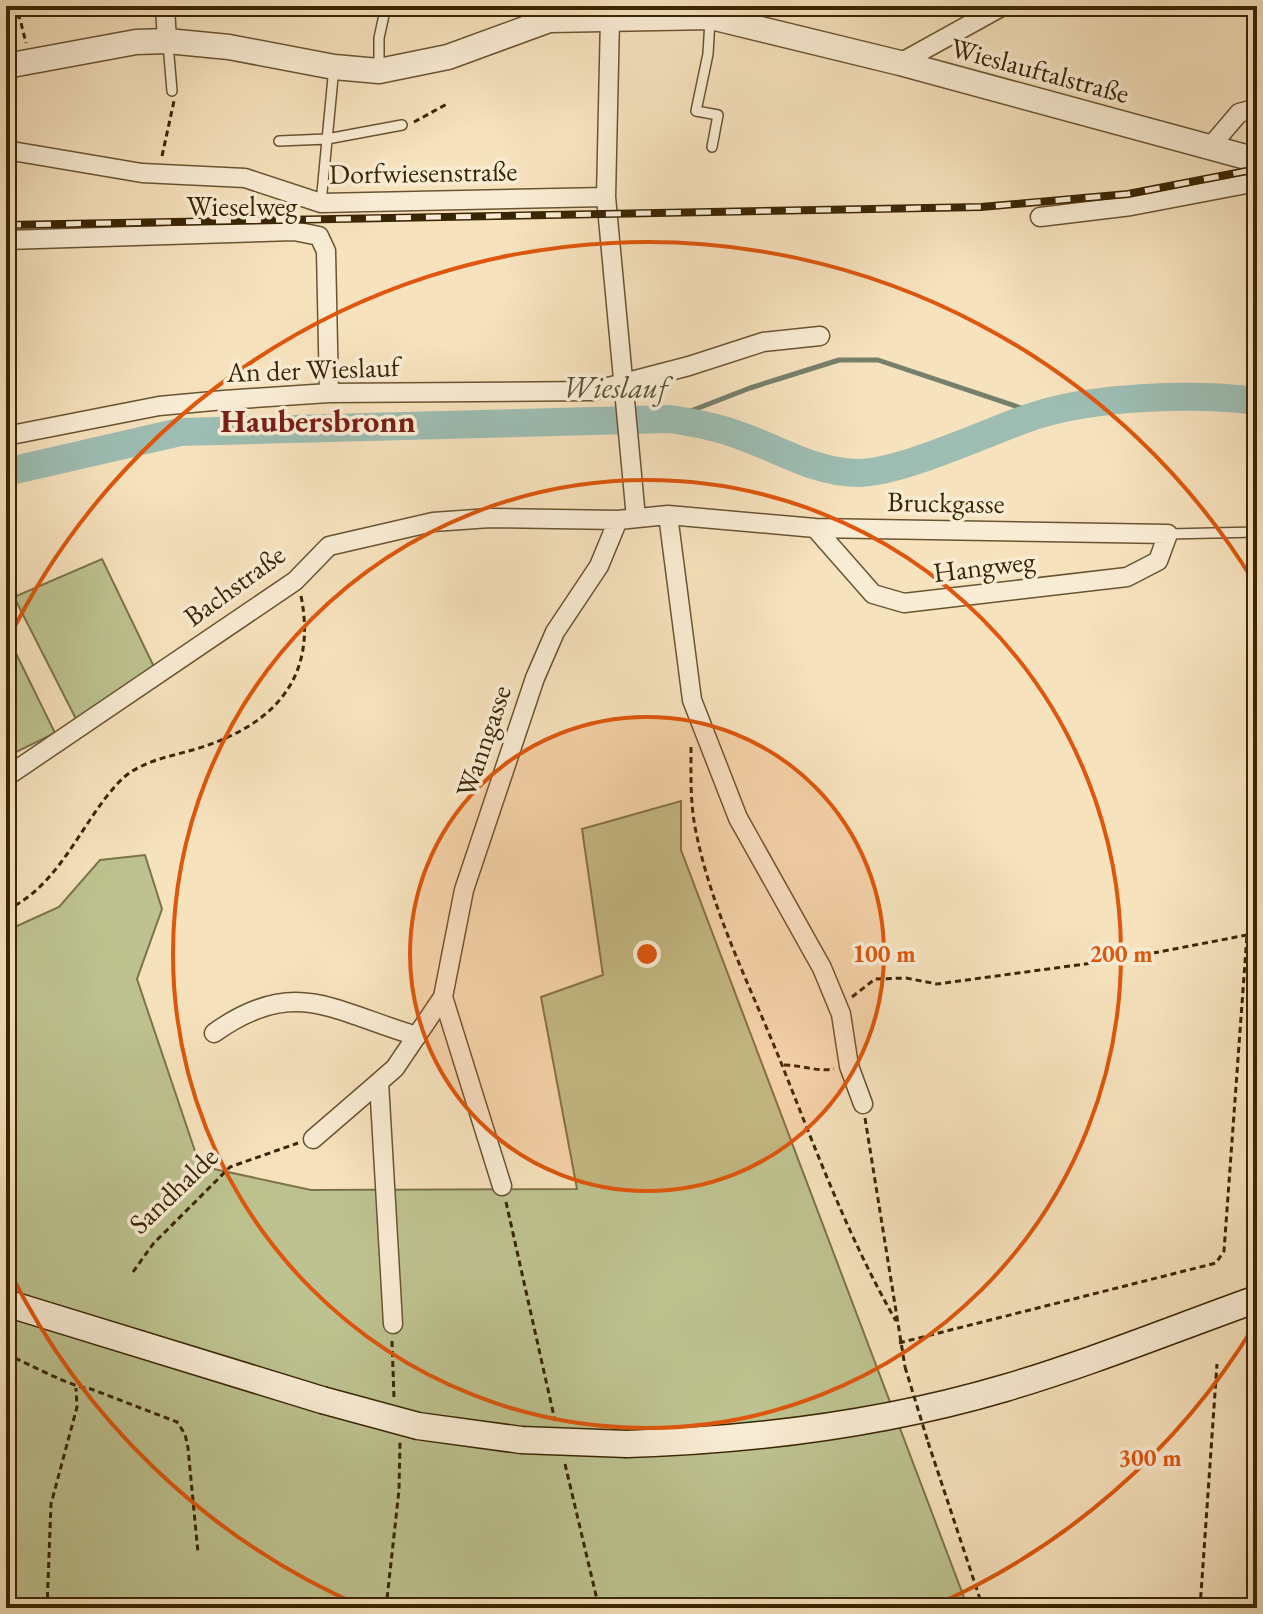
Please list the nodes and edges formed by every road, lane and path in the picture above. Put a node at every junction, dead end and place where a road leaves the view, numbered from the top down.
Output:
1 (11, 6) edge
2 (165, 6) edge
3 (386, 6) edge
4 (1003, 6) edge
5 (546, 13) edge
6 (623, 14) edge
7 (711, 17) junction
8 (167, 41) junction
9 (30, 62) junction
10 (900, 63) junction
11 (6, 66) edge
12 (334, 67) junction
13 (379, 71) junction
14 (172, 91) joint
15 (447, 104) dead end
16 (1257, 108) edge
17 (402, 125) joint
18 (327, 139) junction
19 (279, 141) dead end
20 (712, 147) dead end
21 (1210, 147) junction
22 (6, 150) edge
23 (1257, 160) edge
24 (157, 175) junction
25 (1257, 182) edge
26 (606, 197) junction
27 (321, 203) junction
28 (1040, 217) dead end
29 (6, 240) edge
30 (820, 336) dead end
31 (624, 387) junction
32 (329, 393) junction
33 (6, 436) edge
34 (668, 515) junction
35 (627, 519) junction
36 (815, 528) junction
37 (1257, 532) edge
38 (1168, 534) junction
39 (295, 581) junction
40 (691, 747) dead end
41 (6, 777) edge
42 (6, 910) edge
43 (1257, 933) edge
44 (1247, 935) junction
45 (443, 997) junction
46 (841, 1014) junction
47 (214, 1033) dead end
48 (417, 1036) junction
49 (782, 1065) junction
50 (849, 1066) junction
51 (379, 1082) junction
52 (863, 1104) joint
53 (313, 1139) joint
54 (502, 1186) joint
55 (133, 1272) dead end
56 (1257, 1299) edge
57 (6, 1303) edge
58 (896, 1321) junction
59 (393, 1324) joint
60 (899, 1343) junction
61 (6, 1354) edge
62 (1217, 1364) dead end
63 (76, 1388) junction
64 (395, 1404) dead end
65 (556, 1424) dead end
66 (399, 1428) dead end
67 (562, 1453) dead end
68 (198, 1553) dead end
69 (47, 1608) edge
70 (386, 1608) edge
71 (599, 1608) edge
72 (983, 1608) edge
73 (1200, 1608) edge

1 - 9 path
2 - 8 street
3 - 13 lane
4 - 10 street
5 - 6 street, Wieslauftalstraße
5 - 13 street, Wieslauftalstraße
6 - 7 street, Wieslauftalstraße
6 - 26 street
7 - 10 street, Wieslauftalstraße
7 - 20 lane
8 - 9 street, Wieslauftalstraße
8 - 12 street, Wieslauftalstraße
8 - 14 lane
9 - 11 street, Wieslauftalstraße
10 - 21 street, Wieslauftalstraße
12 - 13 street, Wieslauftalstraße
12 - 18 lane
14 - 24 path
15 - 17 path
16 - 21 street
17 - 18 lane
18 - 19 lane
18 - 27 lane
21 - 23 street, Wieslauftalstraße
22 - 24 street, Dorfwiesenstraße
24 - 27 street, Dorfwiesenstraße
25 - 28 street
26 - 27 street, Dorfwiesenstraße
26 - 31 street
29 - 32 street, Wieselweg
30 - 31 street
31 - 32 street, An der Wieslauf
31 - 35 street
32 - 33 street, An der Wieslauf
34 - 35 street, Bruckgasse
34 - 36 street, Bruckgasse
34 - 46 street
35 - 39 street, Bachstraße
35 - 45 street, Wanngasse
36 - 38 street, Bruckgasse
36 - 38 street, Hangweg
37 - 38 lane, Bruckgasse
39 - 41 street, Bachstraße
39 - 42 path
40 - 49 path
43 - 44 path
44 - 46 path
44 - 60 path
45 - 48 street, Wanngasse
45 - 54 street, Wanngasse
46 - 50 street
47 - 48 street
48 - 51 street, Wanngasse
49 - 50 path
49 - 58 path
50 - 52 street
51 - 53 street
51 - 59 street
52 - 58 path
53 - 55 path, Sandhalde
54 - 65 path
56 - 57 main road, bridge
58 - 60 path
59 - 64 path
60 - 72 path, bridge
61 - 63 path
62 - 73 path
63 - 68 path
63 - 69 path
66 - 70 path
67 - 71 path

